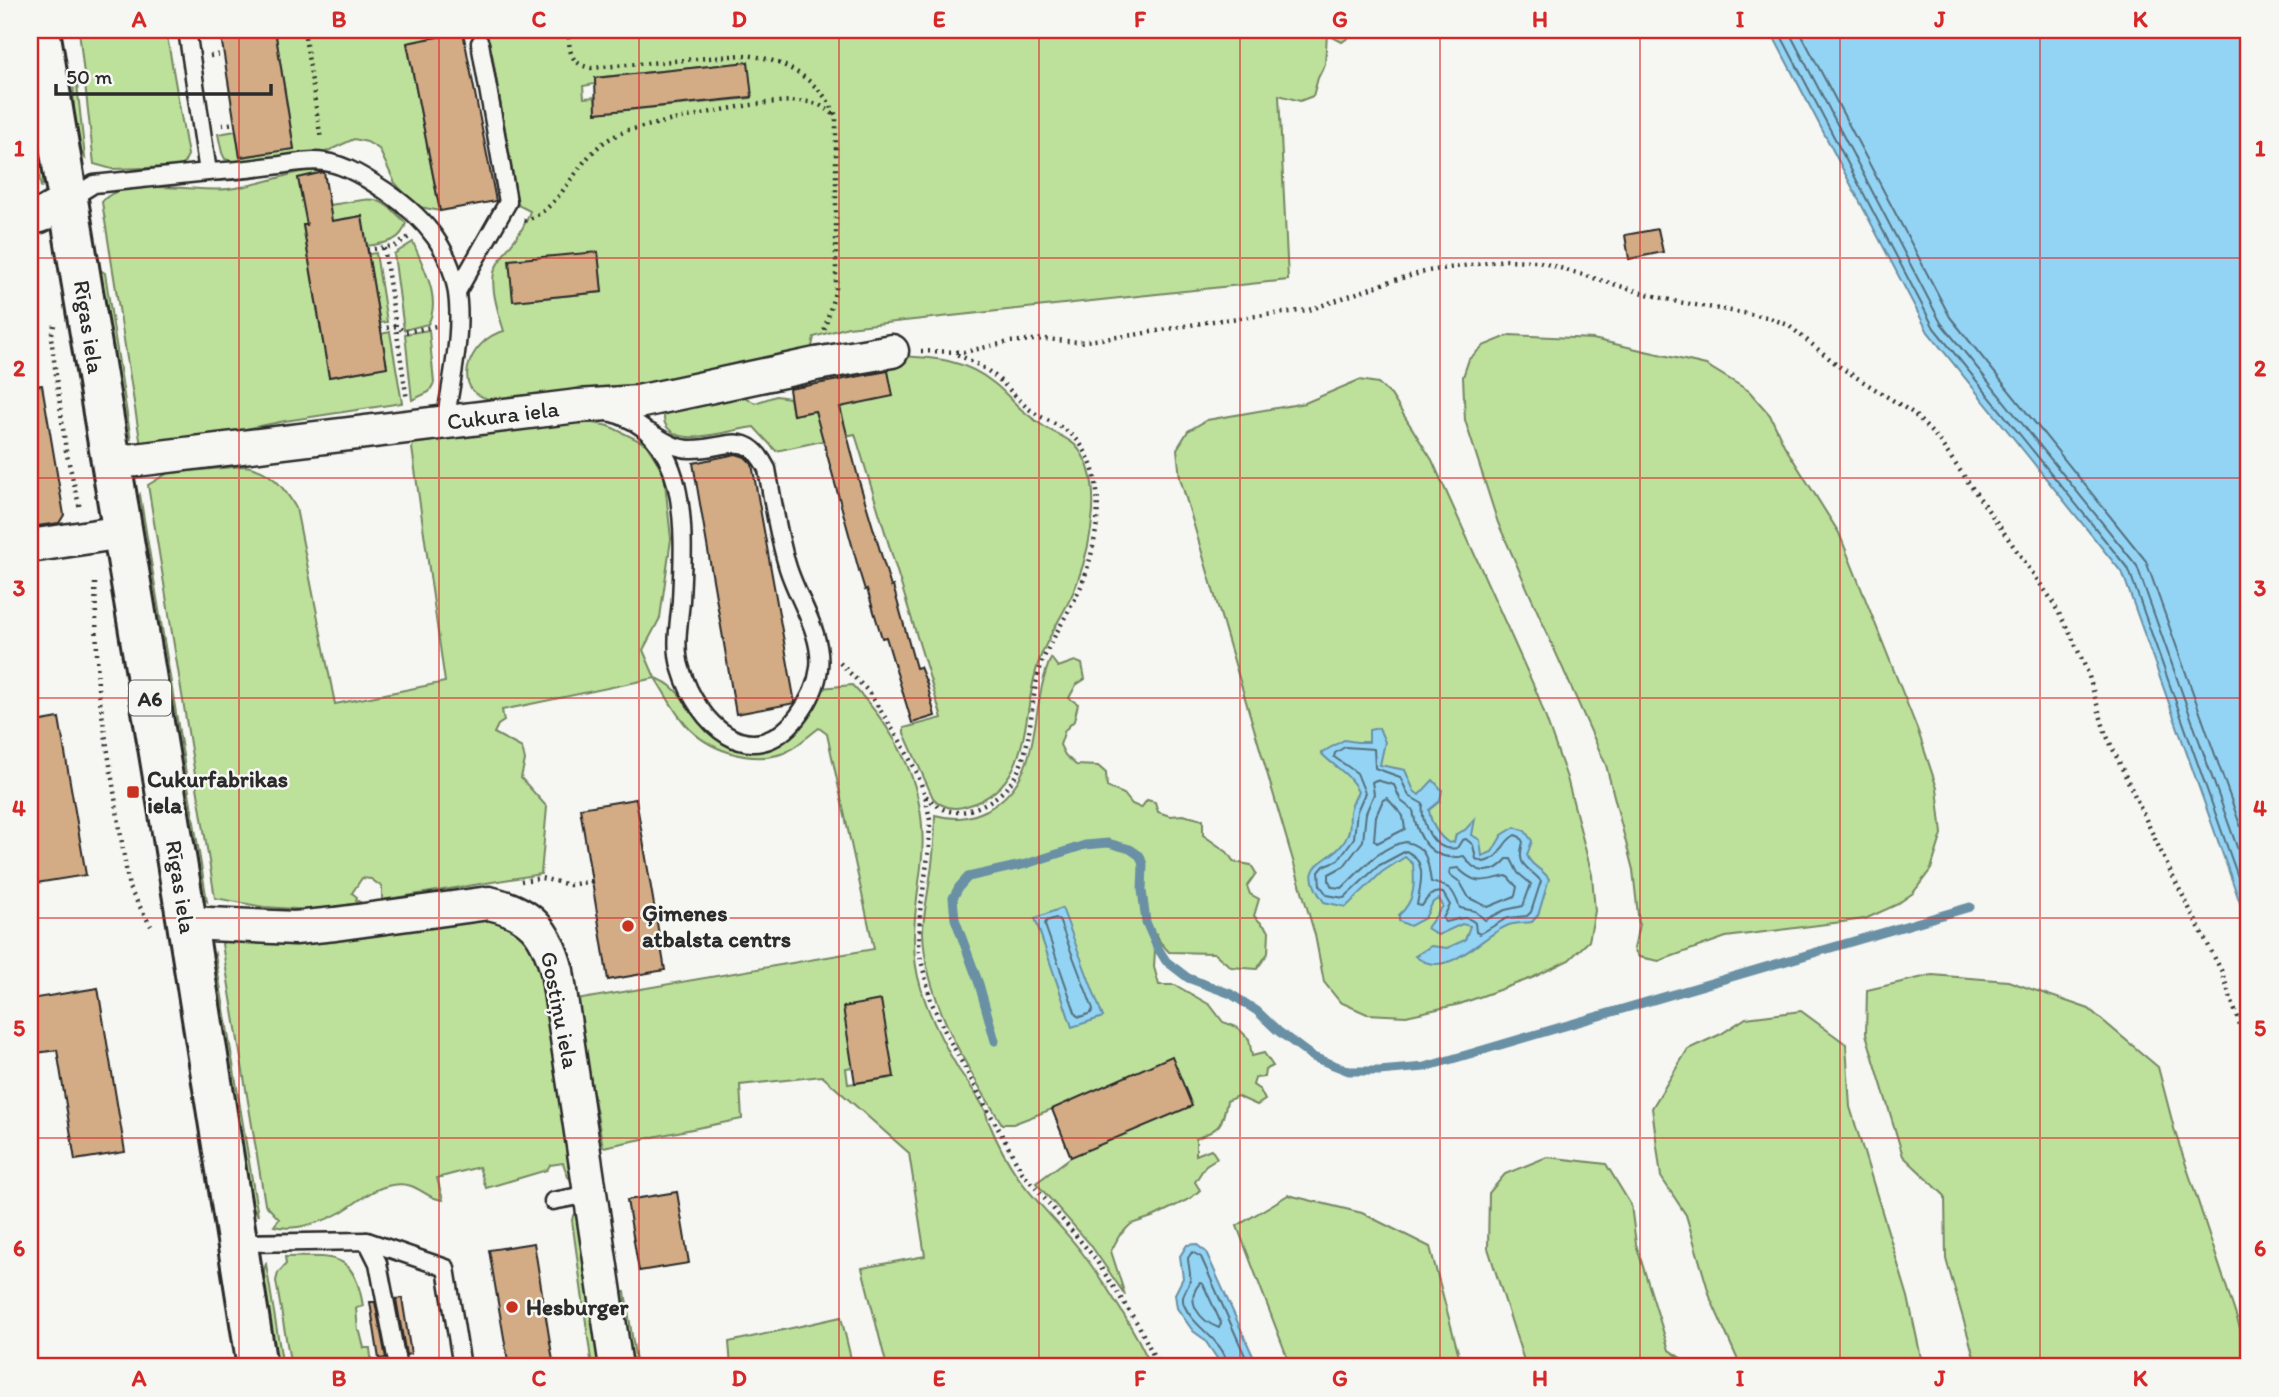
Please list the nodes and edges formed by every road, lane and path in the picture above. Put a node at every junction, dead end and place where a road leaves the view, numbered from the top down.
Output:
1 (40, 30) edge
2 (187, 30) edge
3 (304, 30) edge
4 (568, 30) edge
5 (480, 43) dead end
6 (836, 116) junction
7 (324, 162) junction
8 (208, 172) junction
9 (68, 200) junction
10 (30, 218) edge
11 (426, 226) junction
12 (492, 230) junction
13 (384, 248) junction
14 (368, 250) dead end
15 (458, 290) junction
16 (460, 323) junction
17 (54, 324) dead end
18 (396, 326) junction
19 (380, 329) dead end
20 (892, 351) joint
21 (950, 351) junction
22 (816, 365) junction
23 (578, 406) junction
24 (445, 422) junction
25 (411, 426) junction
26 (649, 432) junction
27 (111, 463) junction
28 (123, 532) junction
29 (86, 537) junction
30 (30, 546) edge
31 (818, 645) junction
32 (925, 795) junction
33 (172, 930) junction
34 (2249, 1063) edge
35 (590, 1194) junction
36 (553, 1201) dead end
37 (367, 1241) junction
38 (237, 1244) junction
39 (257, 1367) edge
40 (398, 1367) edge
41 (462, 1367) edge
42 (616, 1367) edge
43 (1159, 1367) edge

1 - 9 highway, Rīgas iela / A6
2 - 8 lane
3 - 7 path
4 - 6 path
5 - 12 lane
6 - 12 path
6 - 22 path
7 - 8 lane
7 - 11 lane
8 - 9 lane
9 - 10 street
9 - 27 highway, Rīgas iela / A6
11 - 13 path
11 - 15 lane
12 - 15 lane
13 - 14 path
13 - 18 path
15 - 16 lane
16 - 18 path
16 - 24 lane
17 - 29 path
18 - 19 path
18 - 25 path
20 - 21 path
20 - 22 street, Cukura iela
21 - 32 path
21 - 34 path
22 - 23 street, Cukura iela
23 - 24 street, Cukura iela
23 - 26 lane
24 - 25 street, Cukura iela
25 - 27 street, Cukura iela
26 - 31 lane
26 - 31 lane
27 - 28 highway, Rīgas iela / A6
28 - 29 street
28 - 33 highway, Rīgas iela / A6
29 - 30 street
29 - 33 path
31 - 32 path
32 - 43 path
33 - 35 street, Gostiņu iela
33 - 38 highway, Rīgas iela / A6
35 - 36 lane
35 - 42 street, Gostiņu iela
37 - 38 lane
37 - 40 lane
37 - 41 lane
38 - 39 highway, Rīgas iela / A6

